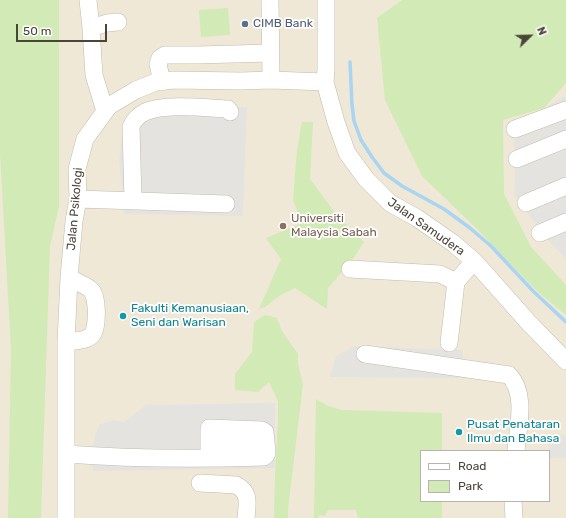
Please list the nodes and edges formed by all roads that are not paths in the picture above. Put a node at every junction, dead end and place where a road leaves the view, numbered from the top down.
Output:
1 (88, 0) edge
2 (270, 0) edge
3 (326, 0) edge
4 (118, 22) dead end
5 (91, 28) junction
6 (270, 53) junction
7 (271, 80) junction
8 (219, 81) junction
9 (162, 82) junction
10 (325, 82) junction
11 (212, 108) junction
12 (566, 110) edge
13 (105, 111) junction
14 (230, 112) dead end
15 (515, 128) dead end
16 (566, 139) edge
17 (517, 159) dead end
18 (566, 186) edge
19 (78, 199) junction
20 (133, 200) junction
21 (526, 203) dead end
22 (226, 204) dead end
23 (566, 222) edge
24 (540, 233) dead end
25 (474, 261) junction
26 (350, 269) dead end
27 (69, 278) junction
28 (456, 282) junction
29 (66, 342) junction
30 (449, 343) dead end
31 (365, 354) dead end
32 (566, 361) edge
33 (209, 450) junction
34 (516, 450) edge
35 (66, 454) junction
36 (200, 483) dead end
37 (513, 502) edge
38 (66, 518) edge
39 (246, 518) edge
40 (514, 518) edge

1 - 5 street
2 - 6 street
3 - 10 street, Jalan Samudera
4 - 5 street
5 - 13 street
6 - 7 street
6 - 9 street
7 - 8 street, Jalan Psikologi
7 - 10 street, Jalan Psikologi
8 - 9 street, Jalan Psikologi
8 - 11 street
9 - 13 street, Jalan Psikologi
10 - 25 street, Jalan Samudera
11 - 14 street
11 - 20 street
12 - 15 street
13 - 19 street, Jalan Psikologi
16 - 17 street
18 - 21 street
19 - 20 street
19 - 27 street, Jalan Psikologi
20 - 22 street
23 - 24 street
25 - 28 street
25 - 32 street, Jalan Samudera
26 - 28 street
27 - 29 street, Jalan Psikologi
27 - 29 street
28 - 30 street
29 - 35 street, Jalan Psikologi
31 - 34 street
33 - 33 street
33 - 35 street
35 - 38 street, Jalan Psikologi
36 - 39 street
37 - 40 street

